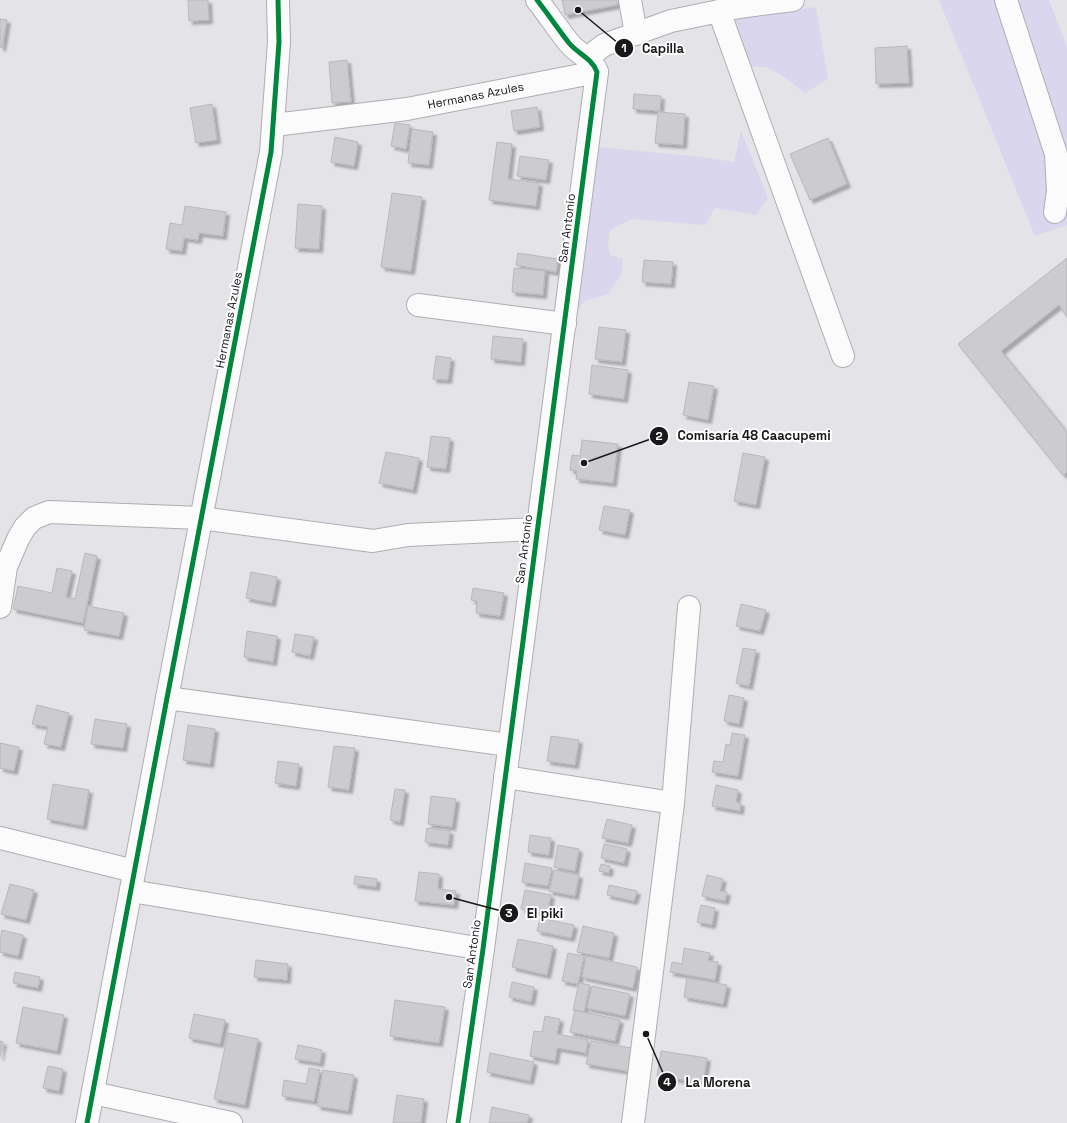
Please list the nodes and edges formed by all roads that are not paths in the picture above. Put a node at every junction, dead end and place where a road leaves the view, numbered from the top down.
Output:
1 (278, 0) edge
2 (537, 0) edge
3 (630, 0) edge
4 (793, 0) edge
5 (1006, 0) edge
6 (719, 11) junction
7 (636, 34) junction
8 (592, 65) junction
9 (274, 125) junction
10 (1055, 212) dead end
11 (418, 305) dead end
12 (565, 324) junction
13 (843, 356) dead end
14 (201, 518) junction
15 (537, 529) junction
16 (0, 607) edge
17 (689, 607) dead end
18 (167, 698) junction
19 (509, 745) junction
20 (505, 777) junction
21 (673, 803) junction
22 (0, 838) edge
23 (132, 881) junction
24 (483, 950) junction
25 (93, 1093) junction
26 (87, 1123) edge
27 (231, 1123) edge
28 (458, 1123) edge
29 (633, 1123) edge

1 - 9 street
2 - 8 street
3 - 7 street
4 - 6 street, Hermanas Azules
5 - 10 street
6 - 7 street, Hermanas Azules
6 - 13 street
7 - 8 street, Hermanas Azules
8 - 9 street, Hermanas Azules
8 - 12 street, San Antonio
9 - 14 street, Hermanas Azules
11 - 12 street
12 - 15 street, San Antonio
14 - 15 street
14 - 16 street
14 - 18 street, Hermanas Azules
15 - 19 street, San Antonio
17 - 21 street
18 - 19 street
18 - 23 street, Hermanas Azules
19 - 20 street, San Antonio
20 - 21 street
20 - 24 street, San Antonio
21 - 29 street
22 - 23 street
23 - 24 street
23 - 25 street, Hermanas Azules
24 - 28 street, San Antonio
25 - 26 street, Hermanas Azules
25 - 27 street

